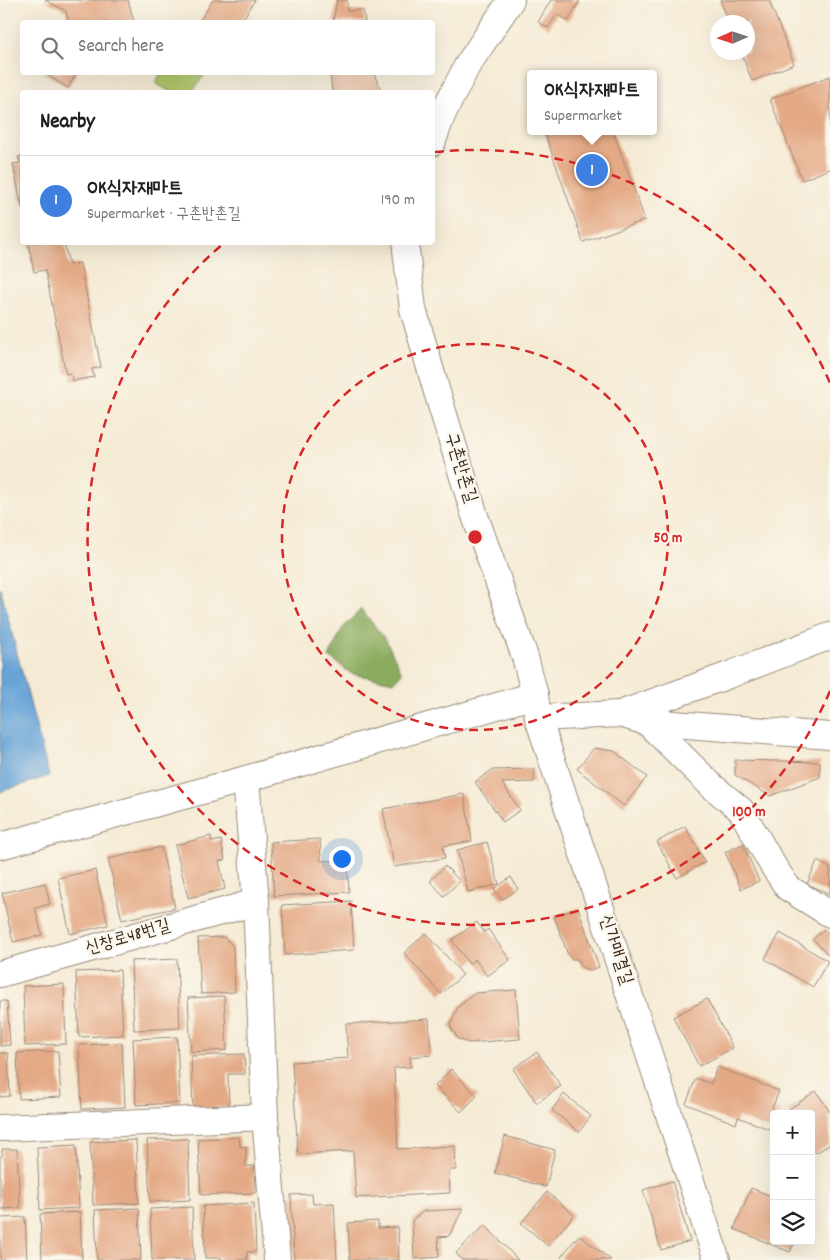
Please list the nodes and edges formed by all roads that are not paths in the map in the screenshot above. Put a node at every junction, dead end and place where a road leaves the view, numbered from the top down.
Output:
1 (511, 0) edge
2 (435, 134) edge
3 (407, 245) edge
4 (830, 636) edge
5 (536, 707) junction
6 (620, 714) junction
7 (647, 722) junction
8 (830, 736) edge
9 (246, 779) junction
10 (0, 846) edge
11 (256, 902) junction
12 (830, 914) edge
13 (0, 974) edge
14 (265, 1117) junction
15 (0, 1128) edge
16 (277, 1260) edge
17 (717, 1260) edge

1 - 2 street
3 - 5 street, 구촌반촌길
4 - 6 street
5 - 6 street
5 - 9 street
5 - 17 street, 신가매결길
6 - 7 street
7 - 8 street
7 - 12 street
9 - 10 street
9 - 11 street
11 - 13 street, 신창로48번길
11 - 14 street
14 - 15 street
14 - 16 street

